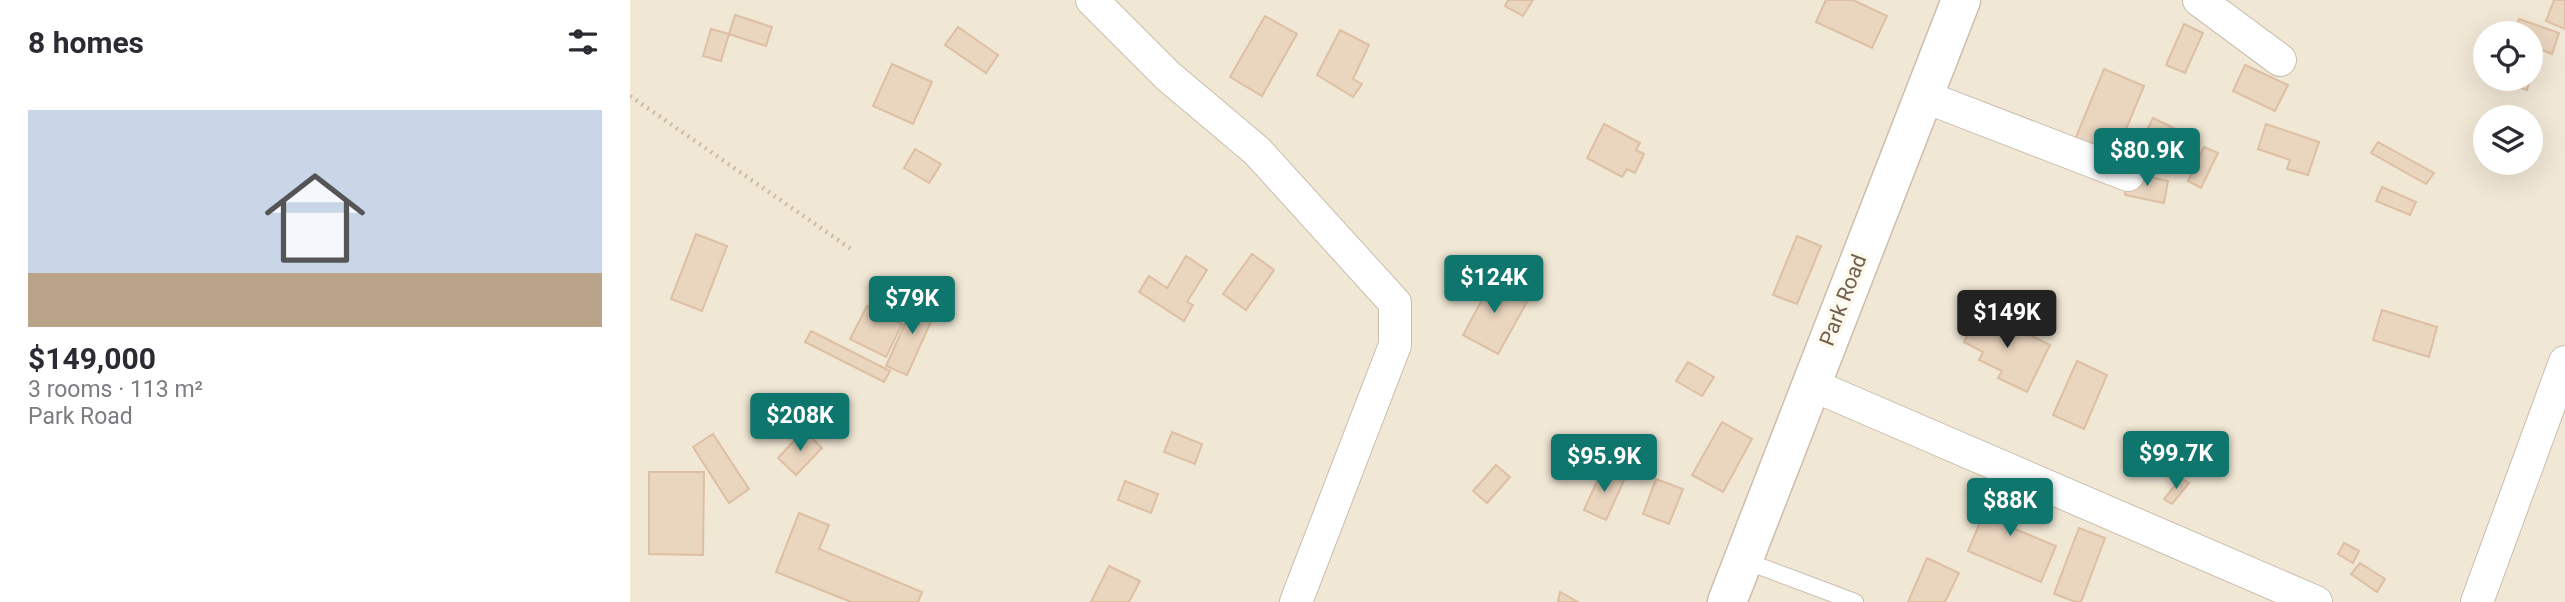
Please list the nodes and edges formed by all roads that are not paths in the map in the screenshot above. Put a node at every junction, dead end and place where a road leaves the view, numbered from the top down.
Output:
1 (1092, 0) edge
2 (1961, 0) edge
3 (2199, 0) edge
4 (2280, 60) dead end
5 (1923, 96) junction
6 (2128, 175) dead end
7 (2565, 362) edge
8 (1810, 384) junction
9 (1743, 560) junction
10 (1296, 602) edge
11 (1727, 602) edge
12 (1855, 602) edge
13 (2316, 602) edge
14 (2477, 602) edge

1 - 10 street
2 - 5 street, Park Road
3 - 4 street
5 - 6 street
5 - 8 street, Park Road
7 - 14 street
8 - 9 street, Park Road
8 - 13 street
9 - 11 street, Park Road
9 - 12 lane

